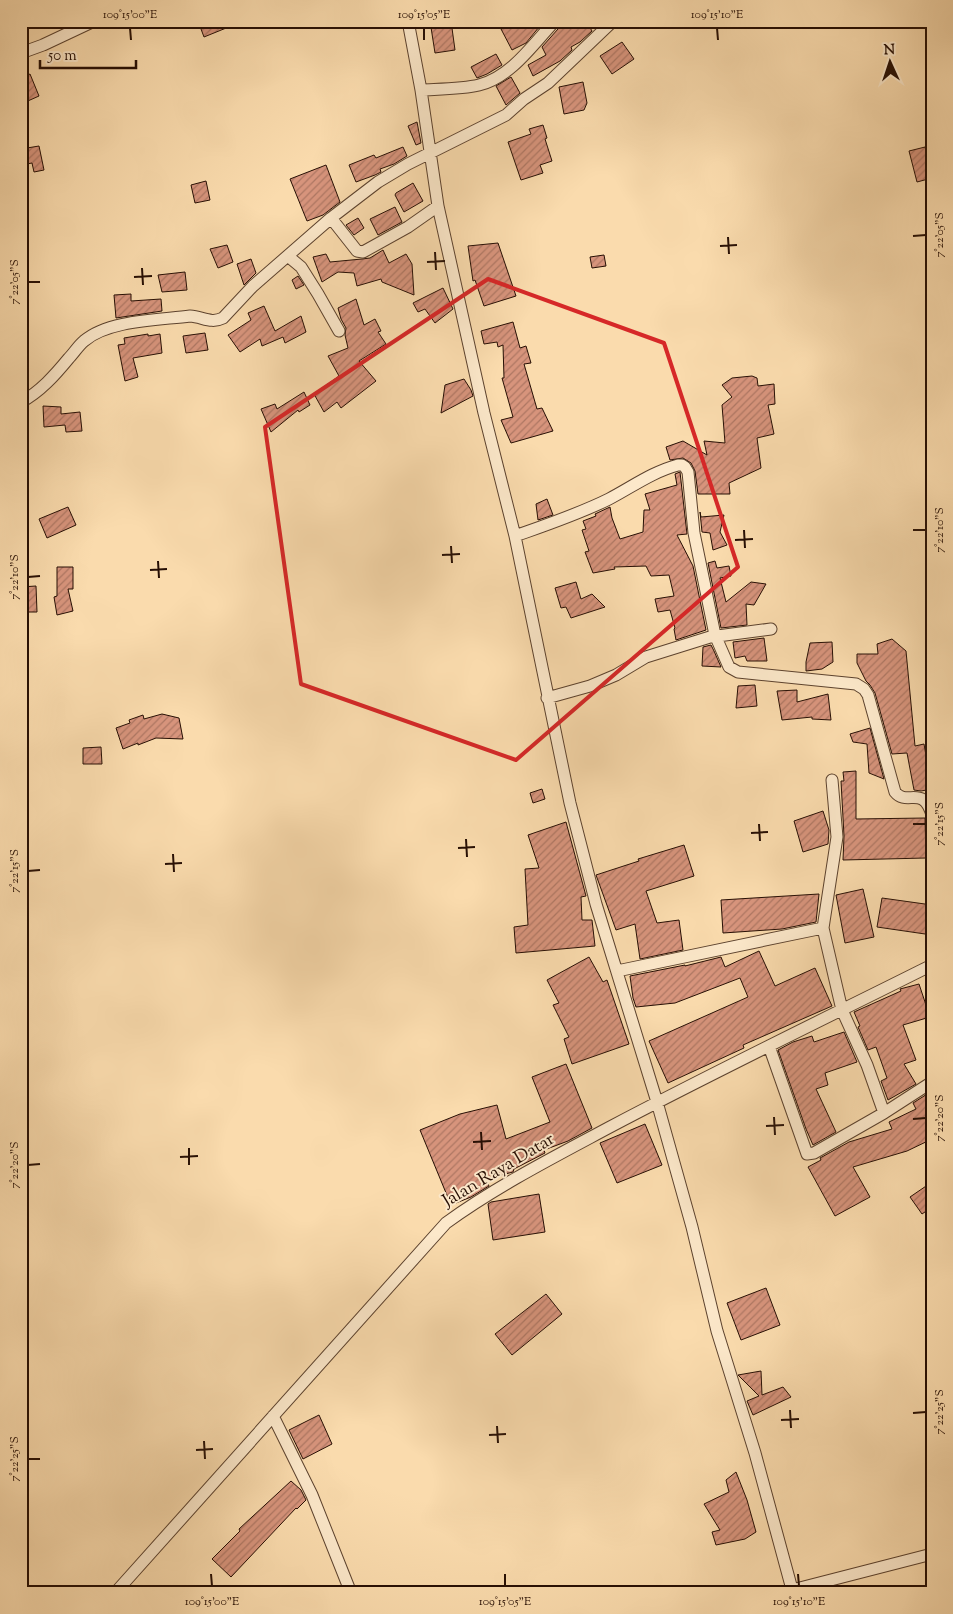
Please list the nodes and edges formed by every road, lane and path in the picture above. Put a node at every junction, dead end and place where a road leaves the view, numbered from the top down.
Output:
1 (94, 21) edge
2 (408, 21) edge
3 (613, 21) edge
4 (552, 24) dead end
5 (21, 53) edge
6 (421, 90) junction
7 (430, 153) junction
8 (438, 206) junction
9 (331, 218) junction
10 (289, 257) junction
11 (339, 331) dead end
12 (21, 402) edge
13 (515, 536) junction
14 (771, 629) dead end
15 (715, 635) junction
16 (547, 698) junction
17 (832, 780) dead end
18 (932, 815) edge
19 (823, 928) junction
20 (932, 965) edge
21 (617, 971) junction
22 (842, 1010) junction
23 (769, 1046) junction
24 (932, 1082) edge
25 (657, 1102) junction
26 (884, 1113) junction
27 (274, 1416) junction
28 (932, 1554) edge
29 (793, 1591) edge
30 (115, 1593) edge
31 (351, 1593) edge

1 - 5 street
2 - 6 street
3 - 7 street
4 - 6 street
6 - 7 street
7 - 8 street
7 - 9 street
8 - 9 street
8 - 13 street
9 - 10 street
10 - 11 street
10 - 12 street
13 - 15 street
13 - 16 street
14 - 15 street
15 - 16 street
15 - 18 street
16 - 21 street
17 - 19 street
19 - 21 street
19 - 22 street
20 - 22 street, Jalan Raya Datar
21 - 25 street
22 - 23 street, Jalan Raya Datar
22 - 26 street
23 - 25 street, Jalan Raya Datar
23 - 26 street
24 - 26 street
25 - 27 street, Jalan Raya Datar
25 - 29 street
27 - 30 street, Jalan Raya Datar
27 - 31 street
28 - 29 street

